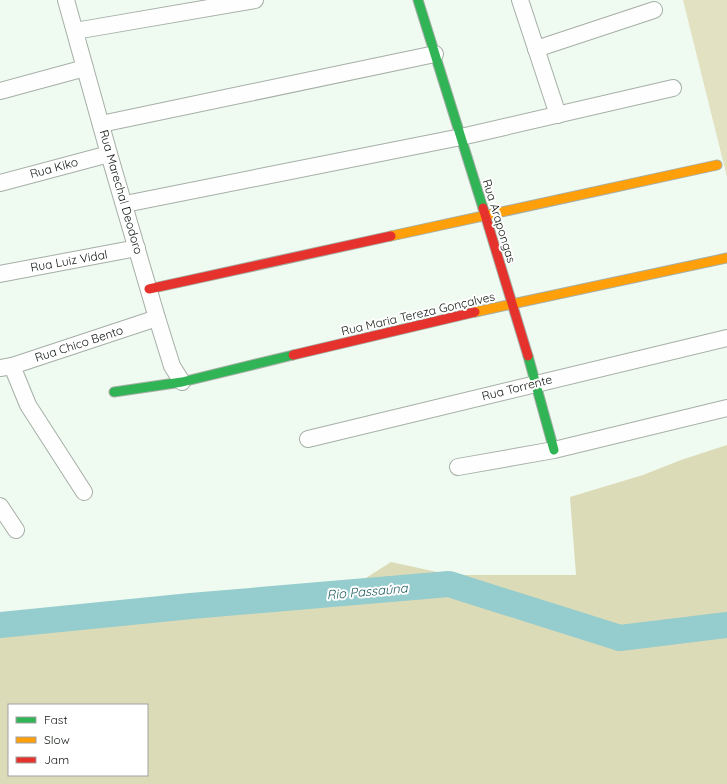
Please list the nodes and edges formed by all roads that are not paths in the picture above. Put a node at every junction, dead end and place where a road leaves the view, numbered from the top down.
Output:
1 (66, 0) edge
2 (255, 0) edge
3 (418, 0) edge
4 (520, 0) edge
5 (654, 10) dead end
6 (75, 32) junction
7 (536, 49) junction
8 (435, 54) junction
9 (85, 68) junction
10 (673, 88) dead end
11 (0, 91) edge
12 (558, 115) junction
13 (101, 124) junction
14 (461, 137) junction
15 (109, 154) junction
16 (717, 165) dead end
17 (0, 183) edge
18 (125, 204) junction
19 (485, 216) junction
20 (137, 248) junction
21 (727, 258) edge
22 (0, 274) edge
23 (149, 289) junction
24 (512, 304) junction
25 (157, 318) junction
26 (727, 338) edge
27 (6, 367) edge
28 (182, 382) junction
29 (537, 384) junction
30 (114, 392) dead end
31 (727, 408) edge
32 (308, 439) dead end
33 (554, 450) junction
34 (458, 467) dead end
35 (84, 492) dead end
36 (0, 506) edge
37 (16, 530) dead end

1 - 6 street, Rua Marechal Deodoro
2 - 6 street
3 - 8 street, Rua Arapongas
4 - 7 street
5 - 7 street
6 - 9 street, Rua Marechal Deodoro
7 - 12 street
8 - 13 street
8 - 14 street, Rua Arapongas
9 - 11 street
9 - 13 street, Rua Marechal Deodoro
10 - 12 street
12 - 14 street
13 - 15 street, Rua Marechal Deodoro
14 - 18 street
14 - 19 street, Rua Arapongas
15 - 17 street, Rua Kiko
15 - 18 street, Rua Marechal Deodoro
16 - 19 street
18 - 20 street, Rua Marechal Deodoro
19 - 23 street
19 - 24 street, Rua Arapongas
20 - 22 street, Rua Luiz Vidal
20 - 23 street, Rua Marechal Deodoro
21 - 24 street, Rua Maria Tereza Gonçalves
23 - 25 street, Rua Marechal Deodoro
24 - 28 street, Rua Maria Tereza Gonçalves
24 - 29 street, Rua Arapongas
25 - 27 street, Rua Chico Bento
25 - 28 street, Rua Marechal Deodoro
26 - 29 street, Rua Torrente
27 - 35 street
28 - 30 street, Rua Maria Tereza Gonçalves
29 - 32 street, Rua Torrente
29 - 33 street, Rua Arapongas
31 - 33 street
33 - 34 street
36 - 37 street

